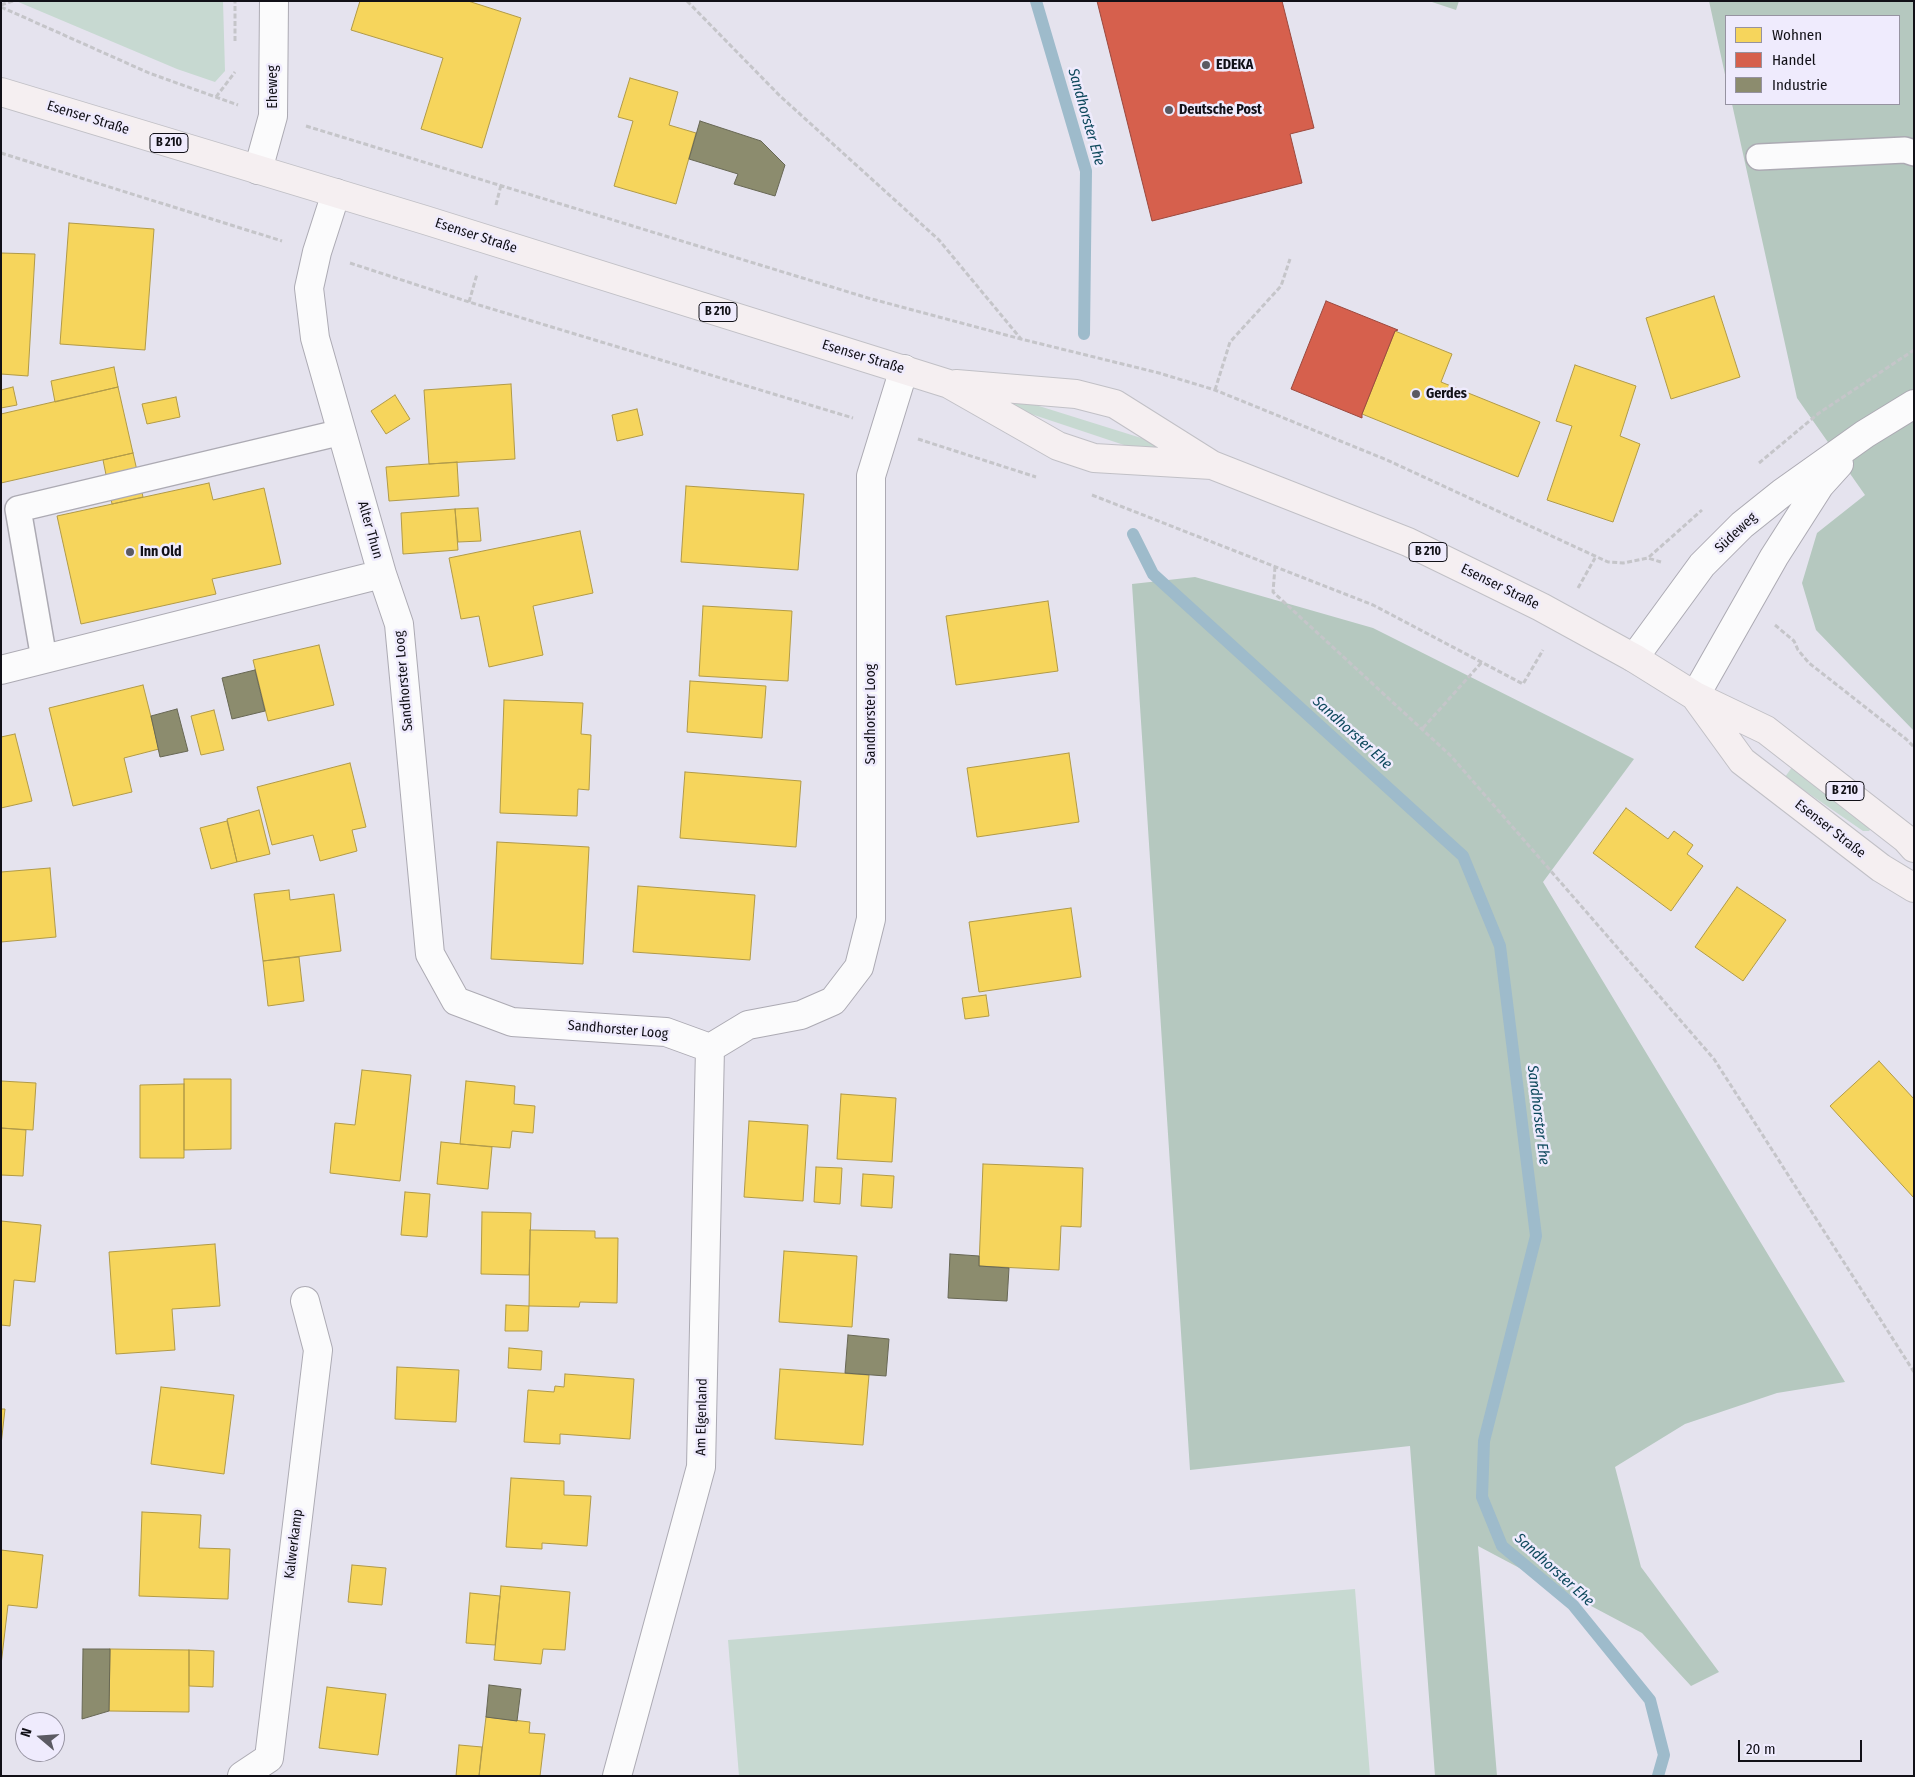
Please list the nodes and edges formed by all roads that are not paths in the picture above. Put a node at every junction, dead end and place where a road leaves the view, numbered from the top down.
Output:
1 (274, 1) edge
2 (1, 92) edge
3 (1914, 152) edge
4 (1759, 157) dead end
5 (258, 170) junction
6 (336, 193) junction
7 (904, 369) junction
8 (949, 384) junction
9 (1914, 404) edge
10 (342, 432) junction
11 (1864, 434) junction
12 (1212, 465) junction
13 (382, 574) junction
14 (1634, 658) junction
15 (44, 659) junction
16 (1, 670) edge
17 (1695, 696) junction
18 (1914, 848) edge
19 (1914, 888) edge
20 (710, 1048) junction
21 (305, 1301) dead end
22 (242, 1776) edge
23 (617, 1776) edge

1 - 5 street, Eheweg
2 - 5 main road, Esenser Straße / B 210
3 - 4 lane
5 - 6 main road, Esenser Straße / B 210
6 - 7 main road, Esenser Straße / B 210
6 - 10 street, Alter Thun
7 - 8 main road, Esenser Straße / B 210
7 - 20 street, Sandhorster Loog
8 - 12 main road, Esenser Straße / B 210
8 - 12 main road, Esenser Straße / B 210
9 - 11 street, Südeweg
10 - 13 street, Alter Thun
10 - 15 lane
11 - 14 street, Südeweg
11 - 17 street, Südeweg
12 - 14 main road, Esenser Straße / B 210
13 - 15 street, Alter Thun
13 - 20 street, Sandhorster Loog
14 - 17 main road, Esenser Straße / B 210
15 - 16 street, Alter Thun
17 - 18 main road, Esenser Straße / B 210
17 - 19 main road, Esenser Straße / B 210
20 - 23 street, Am Elgenland
21 - 22 street, Kalwerkamp

